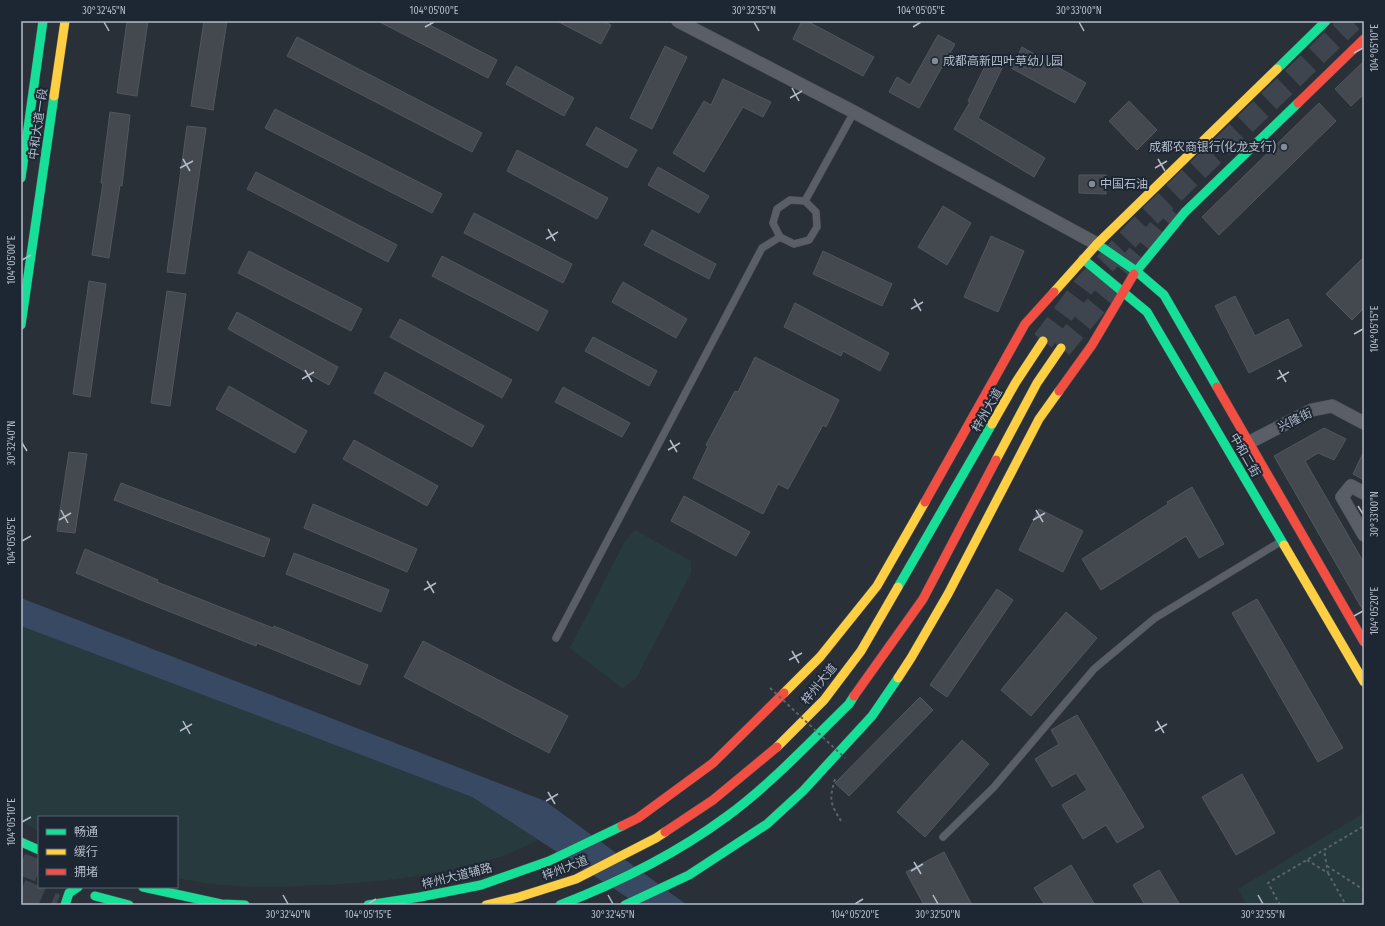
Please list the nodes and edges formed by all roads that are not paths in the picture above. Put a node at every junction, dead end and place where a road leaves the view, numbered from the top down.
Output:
1 (43, 21) edge
2 (65, 21) edge
3 (678, 21) edge
4 (1326, 21) edge
5 (1364, 39) edge
6 (854, 112) junction
7 (21, 178) edge
8 (805, 201) junction
9 (780, 237) junction
10 (1097, 244) junction
11 (1083, 259) junction
12 (1136, 271) junction
13 (1123, 292) junction
14 (21, 325) edge
15 (1043, 341) tunnel mouth
16 (1061, 348) tunnel mouth
17 (1364, 423) edge
18 (1248, 443) junction
19 (1364, 493) edge
20 (1364, 535) edge
21 (1282, 541) junction
22 (556, 638) dead end
23 (1364, 642) edge
24 (1364, 682) edge
25 (943, 838) dead end
26 (21, 842) edge
27 (38, 850) edge
28 (76, 888) edge
29 (148, 888) edge
30 (95, 896) dead end
31 (65, 905) edge
32 (128, 905) edge
33 (245, 905) edge
34 (368, 905) edge
35 (486, 905) edge
36 (560, 905) edge
37 (625, 905) edge

1 - 7 main road, 中和大道一段
2 - 14 main road, 中和大道一段
3 - 6 street
4 - 10 main road, 梓州大道辅路
5 - 12 main road
6 - 8 lane
6 - 10 street
8 - 9 lane
8 - 9 lane
9 - 22 lane
10 - 11 main road, 梓州大道辅路
10 - 12 main road, 中和二街
11 - 13 main road, 中和二街
11 - 34 main road, 梓州大道辅路
12 - 13 main road
12 - 18 main road, 中和二街
13 - 21 main road, 中和二街
13 - 37 main road
15 - 35 main road, 梓州大道
16 - 36 main road
17 - 18 street, 兴隆街
18 - 23 main road, 中和二街
19 - 20 street
21 - 24 main road, 中和二街
21 - 25 lane
26 - 27 main road
28 - 31 main road
29 - 33 main road
30 - 32 main road

